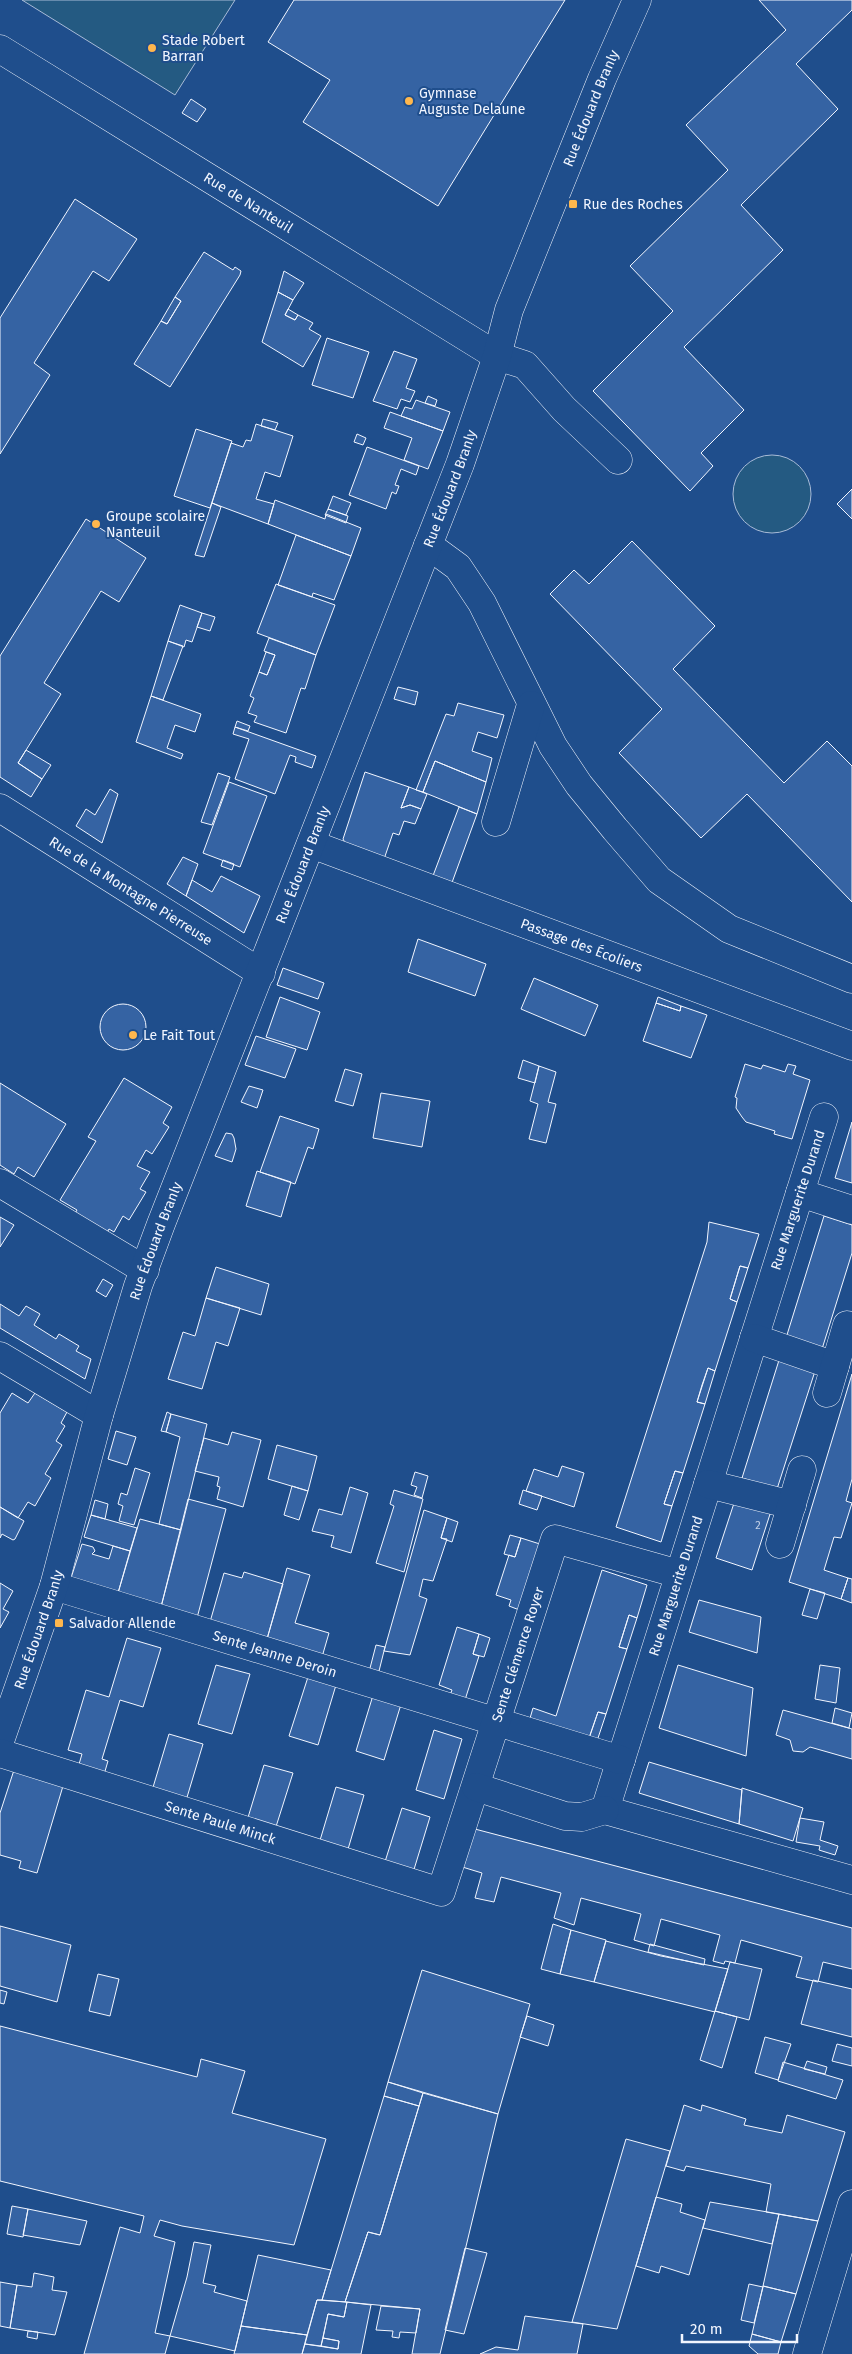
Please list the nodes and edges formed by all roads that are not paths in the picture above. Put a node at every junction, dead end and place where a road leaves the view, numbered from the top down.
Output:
1 (637, 0) edge
2 (0, 49) edge
3 (498, 356) junction
4 (618, 460) dead end
5 (428, 545) junction
6 (531, 705) junction
7 (0, 808) edge
8 (496, 822) dead end
9 (311, 844) junction
10 (261, 973) junction
11 (852, 979) edge
12 (852, 1046) edge
13 (824, 1117) dead end
14 (0, 1183) edge
15 (800, 1193) junction
16 (852, 1210) edge
17 (145, 1270) junction
18 (847, 1325) dead end
19 (754, 1338) junction
20 (0, 1356) edge
21 (835, 1366) junction
22 (827, 1393) dead end
23 (99, 1415) junction
24 (802, 1470) dead end
25 (708, 1484) junction
26 (792, 1505) junction
27 (780, 1544) dead end
28 (679, 1574) junction
29 (54, 1586) junction
30 (497, 1722) junction
31 (0, 1740) edge
32 (0, 1753) edge
33 (621, 1760) junction
34 (476, 1787) junction
35 (605, 1810) junction
36 (852, 1880) edge
37 (441, 1892) joint
38 (852, 2204) edge
39 (807, 2354) edge

1 - 3 street, Rue Édouard Branly
2 - 3 street, Rue de Nanteuil
3 - 4 street, Rue de Nanteuil
3 - 5 street, Rue Édouard Branly
5 - 6 street
5 - 9 street, Rue Édouard Branly
6 - 8 street
6 - 11 street
7 - 10 street, Rue de la Montagne Pierreuse
9 - 10 street, Rue Édouard Branly
9 - 12 street, Passage des Écoliers
10 - 17 street, Rue Édouard Branly
13 - 15 street, Rue Marguerite Durand
14 - 17 street
15 - 16 street
15 - 19 street, Rue Marguerite Durand
17 - 23 street, Rue Édouard Branly
18 - 21 street
19 - 21 street
19 - 25 street, Rue Marguerite Durand
20 - 23 street
21 - 22 street
23 - 29 street, Rue Édouard Branly
24 - 26 street
25 - 26 street
25 - 28 street, Rue Marguerite Durand
26 - 27 street
28 - 30 street, Sente Clémence Royer
28 - 33 street, Rue Marguerite Durand
29 - 30 street, Sente Jeanne Deroin
29 - 31 street, Rue Édouard Branly
30 - 33 street, Sente Jeanne Deroin
30 - 34 street, Sente Clémence Royer
32 - 37 street, Sente Paule Minck
33 - 35 street, Rue Marguerite Durand
34 - 35 street
34 - 37 street, Sente Clémence Royer
35 - 36 street
38 - 39 street

